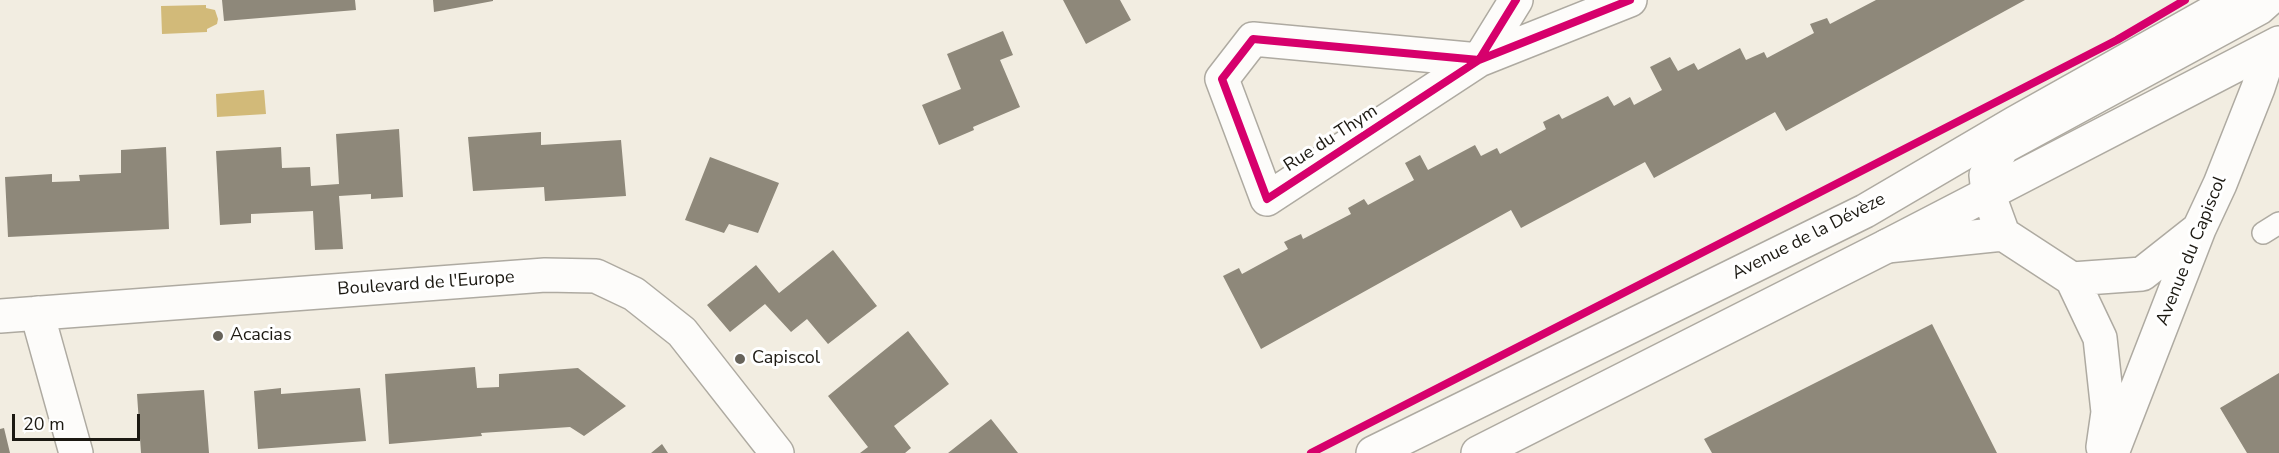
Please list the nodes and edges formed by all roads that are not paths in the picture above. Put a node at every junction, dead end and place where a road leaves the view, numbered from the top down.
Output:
1 (1516, 0) edge
2 (1630, 0) edge
3 (2234, 0) edge
4 (2268, 0) edge
5 (2275, 45) edge
6 (1479, 60) junction
7 (1988, 194) junction
8 (2199, 229) junction
9 (2003, 234) junction
10 (1887, 246) junction
11 (2072, 279) junction
12 (37, 313) junction
13 (0, 316) edge
14 (76, 453) edge
15 (777, 453) edge
16 (1373, 453) edge
17 (1478, 453) edge
18 (2102, 453) edge
19 (2112, 453) edge

1 - 6 street, Rue du Thym
2 - 6 street
3 - 16 street, Avenue de la Dévèze
4 - 7 street
5 - 7 street
5 - 8 street, Avenue du Capiscol
6 - 6 street, Rue du Thym
7 - 9 street
7 - 10 street
8 - 11 street
8 - 19 street, Avenue du Capiscol
9 - 10 street
9 - 11 street
10 - 17 street
11 - 18 street
12 - 13 street, Boulevard de l'Europe
12 - 14 street
12 - 15 street, Boulevard de l'Europe

